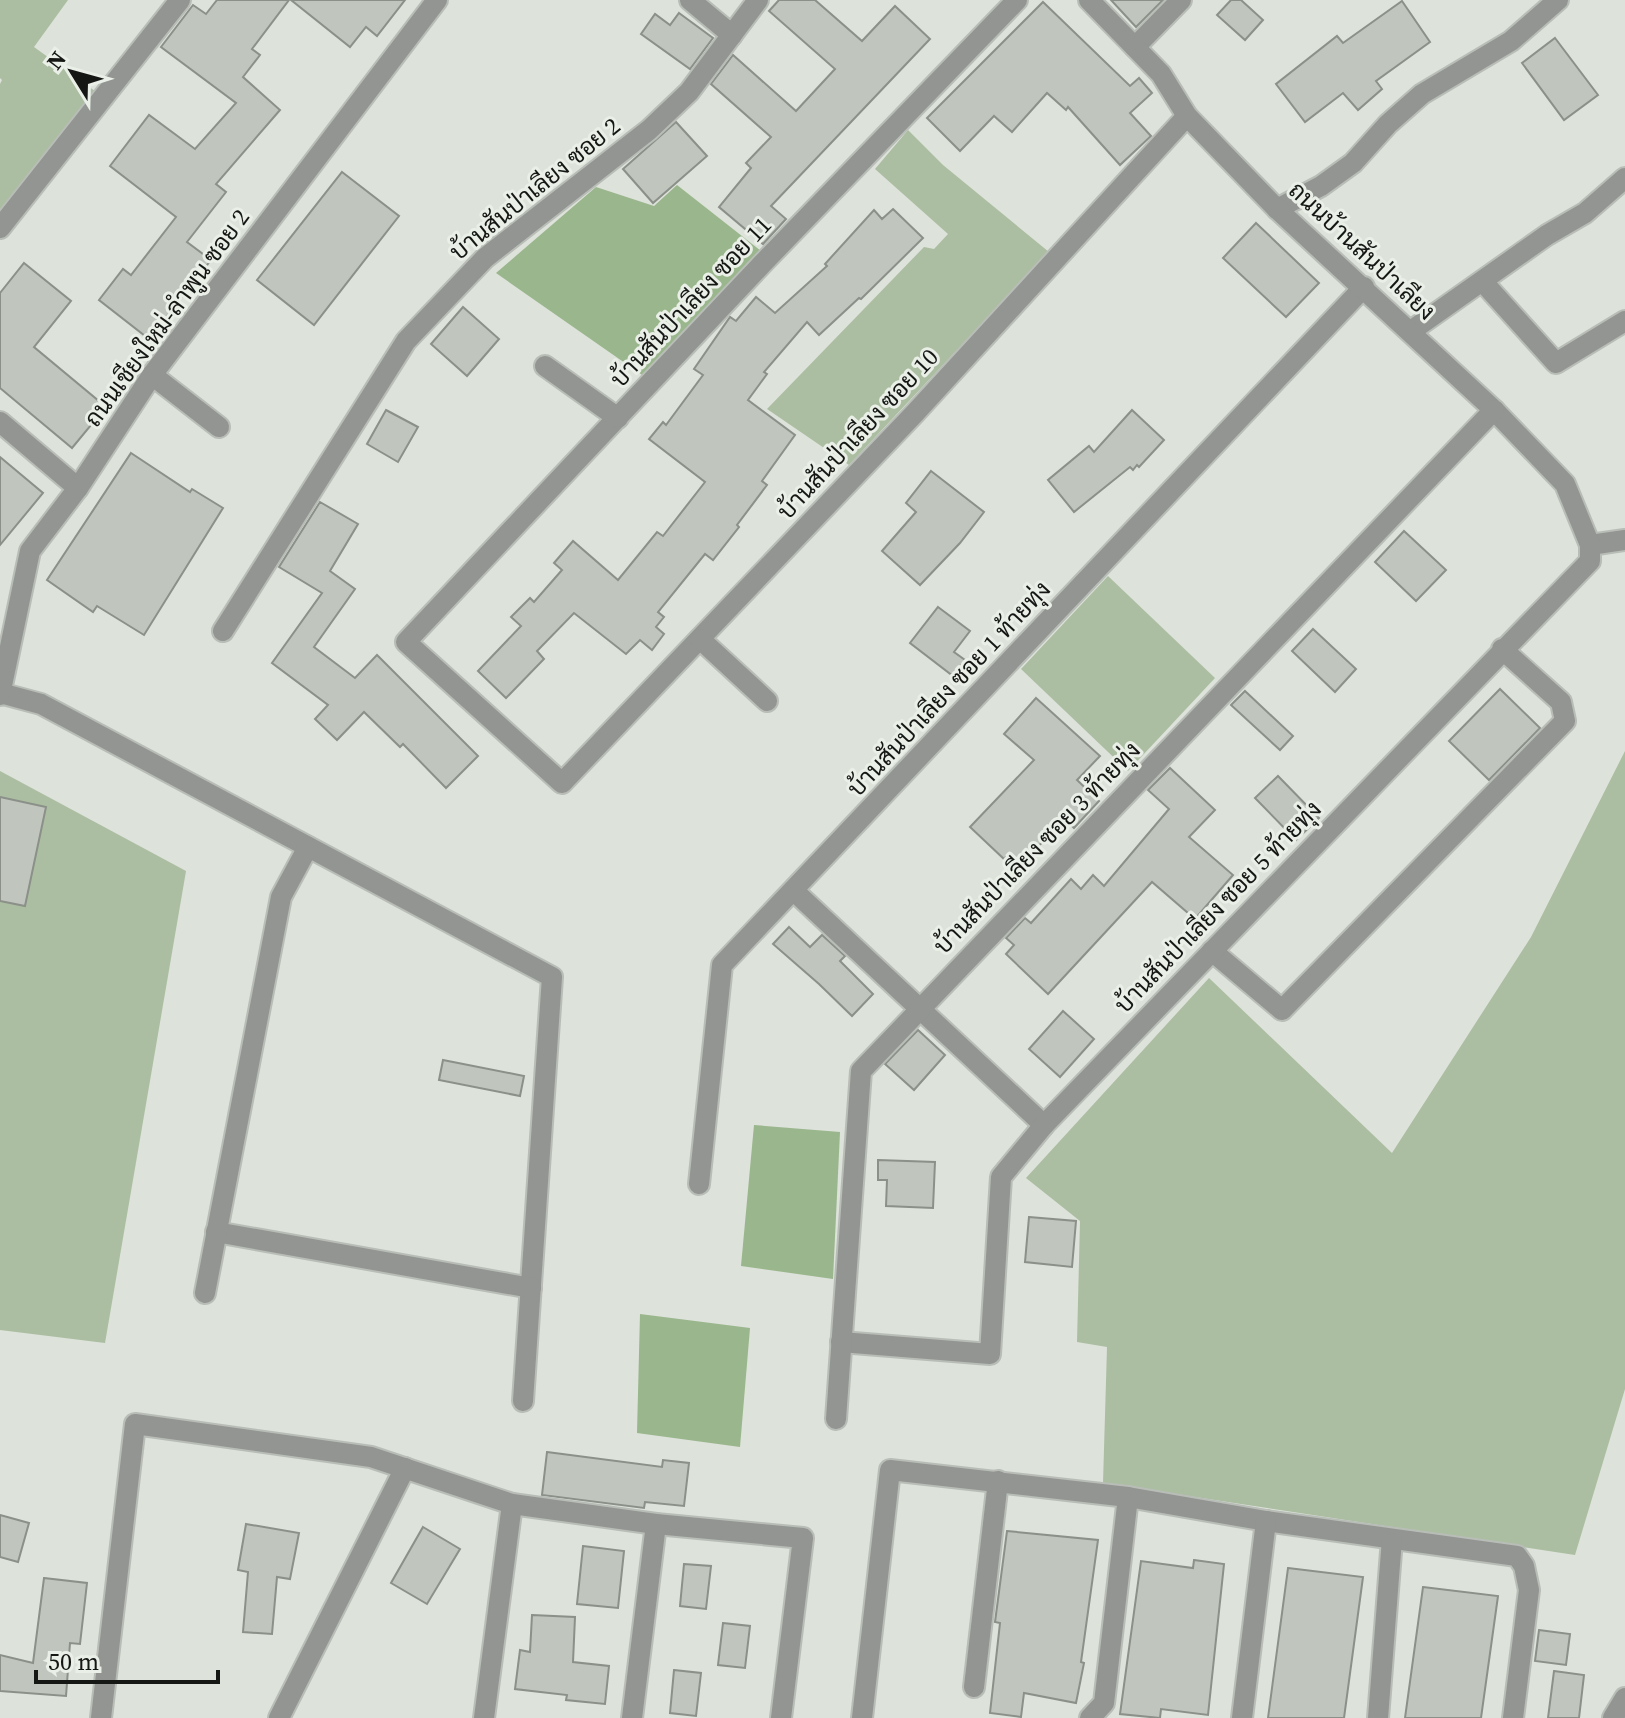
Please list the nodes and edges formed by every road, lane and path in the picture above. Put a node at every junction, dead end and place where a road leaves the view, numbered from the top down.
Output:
1 (180, 0) edge
2 (437, 0) edge
3 (690, 0) edge
4 (758, 0) edge
5 (1089, 0) edge
6 (1181, 0) edge
7 (1558, 0) edge
8 (1004, 4) edge
9 (732, 35) junction
10 (1135, 47) junction
11 (1187, 116) junction
12 (1625, 178) edge
13 (1277, 209) junction
14 (0, 228) edge
15 (1483, 282) junction
16 (1364, 287) junction
17 (1625, 321) edge
18 (1411, 331) junction
19 (545, 366) dead end
20 (152, 375) junction
21 (1494, 410) junction
22 (618, 418) junction
23 (0, 422) edge
24 (219, 427) dead end
25 (78, 488) junction
26 (1625, 540) edge
27 (1590, 545) junction
28 (223, 631) dead end
29 (700, 639) junction
30 (1502, 649) junction
31 (0, 694) edge
32 (767, 701) dead end
33 (562, 783) joint
34 (308, 847) junction
35 (794, 891) junction
36 (1212, 951) junction
37 (919, 1008) junction
38 (1044, 1125) junction
39 (699, 1184) dead end
40 (216, 1232) junction
41 (531, 1288) junction
42 (205, 1293) dead end
43 (841, 1342) junction
44 (523, 1401) dead end
45 (836, 1419) dead end
46 (405, 1468) junction
47 (998, 1481) junction
48 (1128, 1497) junction
49 (512, 1504) junction
50 (1266, 1521) junction
51 (656, 1524) junction
52 (1392, 1539) junction
53 (974, 1687) dead end
54 (1625, 1698) edge
55 (101, 1718) edge
56 (279, 1718) edge
57 (484, 1718) edge
58 (632, 1718) edge
59 (781, 1718) edge
60 (862, 1718) edge
61 (1090, 1718) edge
62 (1242, 1718) edge
63 (1378, 1718) edge
64 (1513, 1718) edge
65 (1613, 1718) edge

1 - 14 street
2 - 20 street, ถนนเชียงใหม่-ลำพูน ซอย 2
3 - 9 street
4 - 9 street, บ้านสันป่าเลียง ซอย 2
5 - 10 street, ถนนบ้านสันป่าเลียง
6 - 10 street
7 - 13 street
8 - 22 street, บ้านสันป่าเลียง ซอย 11
9 - 28 street, บ้านสันป่าเลียง ซอย 2
10 - 11 street, ถนนบ้านสันป่าเลียง
11 - 13 street, ถนนบ้านสันป่าเลียง
11 - 29 street, บ้านสันป่าเลียง ซอย 10
12 - 15 street
13 - 16 street, ถนนบ้านสันป่าเลียง
15 - 17 street
15 - 18 street
16 - 18 street, ถนนบ้านสันป่าเลียง
16 - 35 street, บ้านสันป่าเลียง ซอย 1 ท้ายทุ่ง
18 - 21 street, ถนนบ้านสันป่าเลียง
19 - 22 street
20 - 24 street
20 - 25 street, ถนนเชียงใหม่-ลำพูน ซอย 2
21 - 27 street, ถนนบ้านสันป่าเลียง
21 - 37 street, บ้านสันป่าเลียง ซอย 3 ท้ายทุ่ง
22 - 33 street, บ้านสันป่าเลียง ซอย 11
23 - 25 street
25 - 31 street, ถนนเชียงใหม่-ลำพูน ซอย 2
26 - 27 street
27 - 30 street, บ้านสันป่าเลียง ซอย 5 ท้ายทุ่ง
29 - 32 street
29 - 33 street, บ้านสันป่าเลียง ซอย 10
30 - 36 street, บ้านสันป่าเลียง ซอย 5 ท้ายทุ่ง
30 - 36 street
31 - 34 street
34 - 40 street
34 - 41 street
35 - 37 street
35 - 39 street, บ้านสันป่าเลียง ซอย 1 ท้ายทุ่ง
36 - 38 street, บ้านสันป่าเลียง ซอย 5 ท้ายทุ่ง
37 - 38 street
37 - 43 street, บ้านสันป่าเลียง ซอย 3 ท้ายทุ่ง
38 - 43 street, บ้านสันป่าเลียง ซอย 5 ท้ายทุ่ง
40 - 41 street
40 - 42 street
41 - 44 street
43 - 45 street, บ้านสันป่าเลียง ซอย 3 ท้ายทุ่ง
46 - 49 street
46 - 55 street
46 - 56 street
47 - 48 street
47 - 53 street
47 - 60 street
48 - 50 street
48 - 61 street
49 - 51 street
49 - 57 street
50 - 52 street
50 - 62 street
51 - 58 street
51 - 59 street
52 - 63 street
52 - 64 street
54 - 65 street

